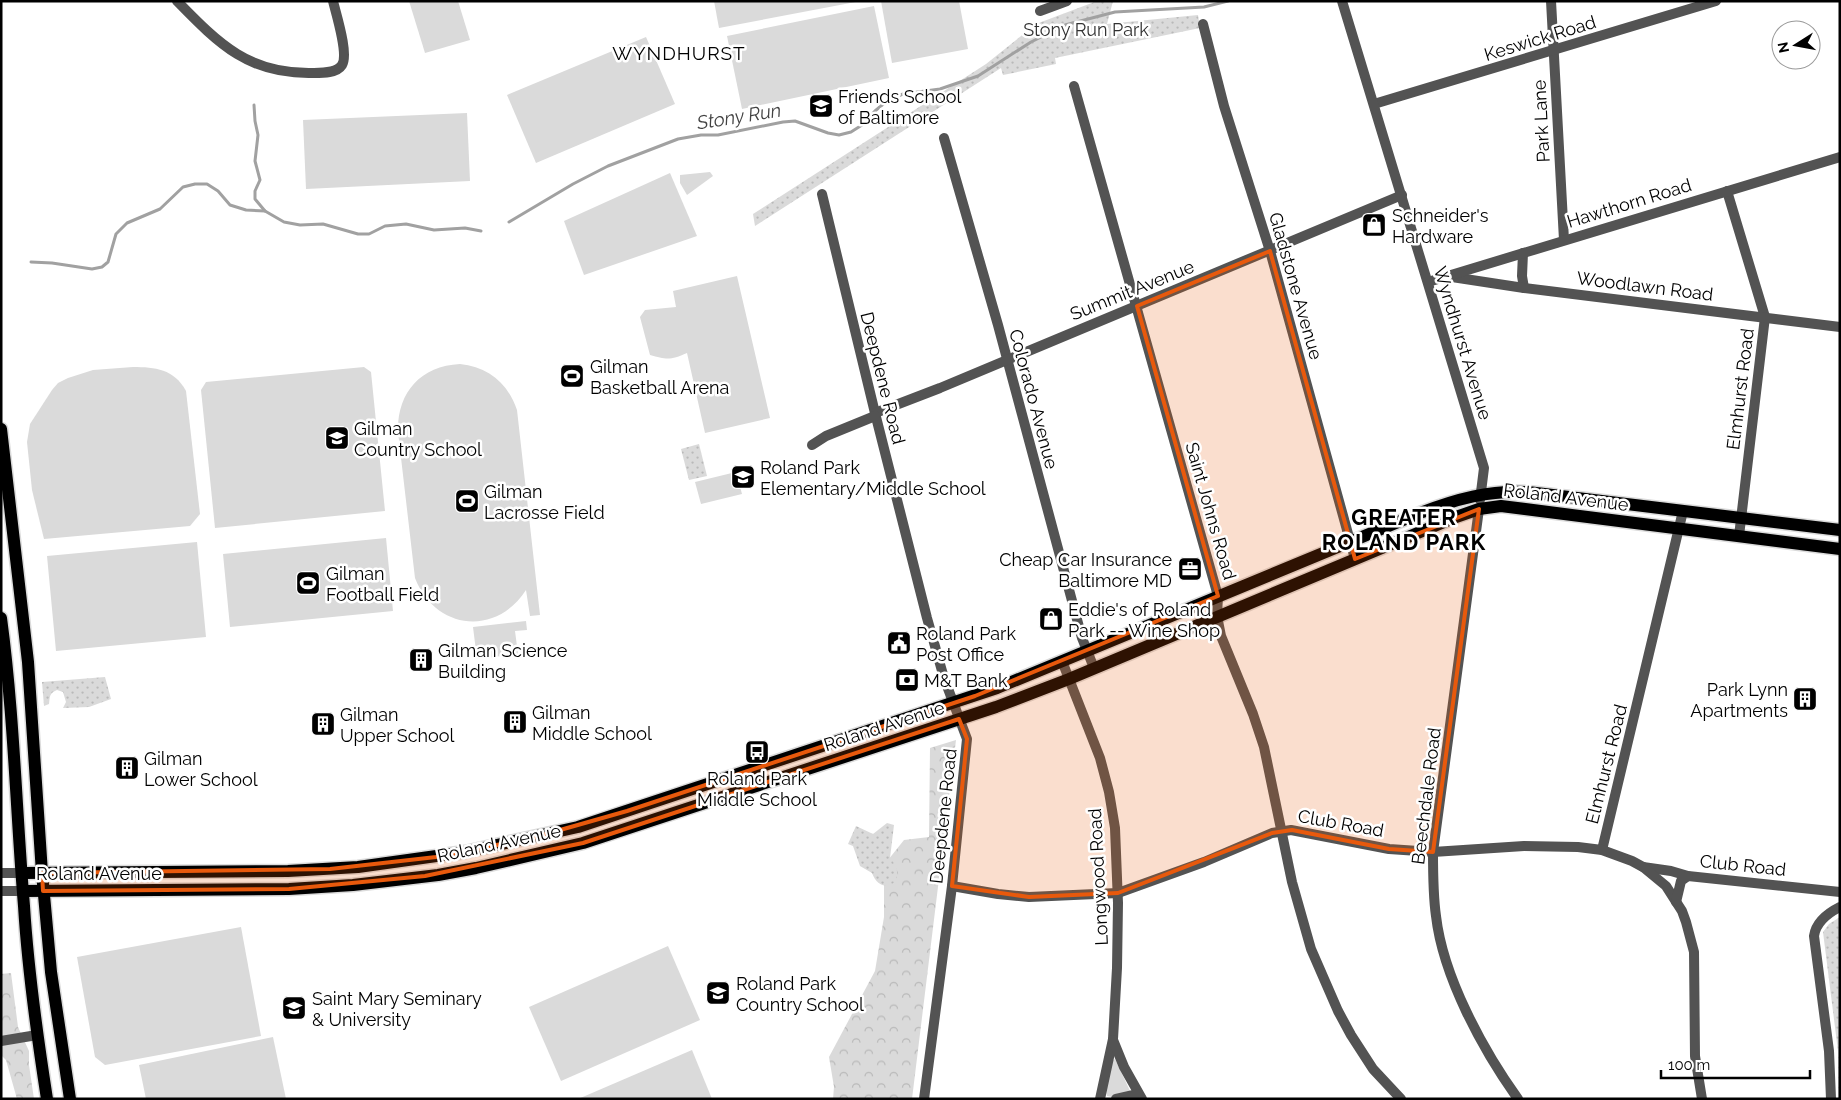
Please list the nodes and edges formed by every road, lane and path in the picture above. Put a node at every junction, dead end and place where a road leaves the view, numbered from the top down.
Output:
1 (177, 1) edge
2 (333, 1) edge
3 (1066, 1) edge
4 (1342, 1) edge
5 (1551, 1) edge
6 (1716, 1) edge
7 (1040, 11) dead end
8 (1203, 24) dead end
9 (1555, 51) junction
10 (1074, 86) dead end
11 (1374, 104) junction
12 (944, 138) dead end
13 (1840, 156) edge
14 (1727, 190) junction
15 (822, 194) dead end
16 (1402, 195) junction
17 (1564, 240) junction
18 (1270, 251) junction
19 (1524, 253) junction
20 (1447, 276) junction
21 (1428, 282) junction
22 (1524, 288) junction
23 (1137, 306) junction
24 (1765, 317) junction
25 (1840, 327) edge
26 (1006, 359) junction
27 (875, 414) junction
28 (1, 429) edge
29 (812, 445) dead end
30 (1481, 494) junction
31 (1479, 509) junction
32 (1683, 511) junction
33 (1741, 517) junction
34 (1679, 528) junction
35 (1840, 530) edge
36 (1739, 536) junction
37 (1350, 541) junction
38 (1840, 549) edge
39 (1355, 559) junction
40 (1218, 596) junction
41 (1218, 616) junction
42 (1, 618) edge
43 (1087, 651) junction
44 (1062, 661) junction
45 (1094, 668) junction
46 (5, 674) edge
47 (1069, 679) junction
48 (953, 703) junction
49 (959, 719) junction
50 (1282, 830) junction
51 (1602, 850) junction
52 (1433, 852) junction
53 (1643, 867) junction
54 (1, 873) edge
55 (22, 873) junction
56 (42, 873) junction
57 (1688, 876) junction
58 (952, 886) junction
59 (1, 891) edge
60 (23, 891) junction
61 (44, 891) junction
62 (1828, 891) junction
63 (1840, 892) edge
64 (1118, 893) junction
65 (1676, 902) junction
66 (1835, 909) edge
67 (38, 1035) junction
68 (1113, 1039) junction
69 (1, 1041) edge
70 (1140, 1096) edge
71 (47, 1099) edge
72 (70, 1099) edge
73 (924, 1099) edge
74 (1100, 1099) edge
75 (1116, 1099) edge
76 (1401, 1099) edge
77 (1518, 1099) edge
78 (1702, 1099) edge
79 (1831, 1099) edge

1 - 2 street
3 - 7 street
4 - 11 street, Wyndhurst Avenue
5 - 9 street, Park Lane
6 - 9 street, Keswick Road
8 - 18 street, Gladstone Avenue
9 - 11 street, Keswick Road
9 - 17 street, Park Lane
10 - 23 street, Saint Johns Road
11 - 16 street, Wyndhurst Avenue
12 - 26 street, Colorado Avenue
13 - 14 street, Hawthorn Road
14 - 17 street, Hawthorn Road
14 - 24 street, Elmhurst Road
15 - 27 street, Deepdene Road
16 - 18 street, Summit Avenue
16 - 21 street, Wyndhurst Avenue
17 - 19 street, Hawthorn Road
18 - 23 street, Summit Avenue
18 - 37 street, Gladstone Avenue
19 - 20 street, Hawthorn Road
19 - 22 street
20 - 21 street, Hawthorn Road
20 - 22 street, Woodlawn Road
21 - 30 street, Wyndhurst Avenue
22 - 24 street, Woodlawn Road
23 - 26 street, Summit Avenue
23 - 40 street, Saint Johns Road
24 - 25 street, Woodlawn Road
24 - 33 street, Elmhurst Road
26 - 27 street, Summit Avenue
26 - 43 street, Colorado Avenue
27 - 29 street, Summit Avenue
27 - 48 street, Deepdene Road
28 - 56 main road
30 - 31 street, Wyndhurst Avenue
30 - 32 main road, Roland Avenue
30 - 37 main road, Roland Avenue
31 - 34 main road, Roland Avenue
31 - 39 main road, Roland Avenue
31 - 52 street, Beechdale Road
32 - 33 main road, Roland Avenue
32 - 34 street, Elmhurst Road
33 - 35 main road, Roland Avenue
33 - 36 street, Elmhurst Road
34 - 36 main road, Roland Avenue
34 - 51 street, Elmhurst Road
36 - 38 main road, Roland Avenue
37 - 39 street, Gladstone Avenue
37 - 40 main road, Roland Avenue
39 - 41 main road, Roland Avenue
40 - 41 street, Saint Johns Road
40 - 43 main road, Roland Avenue
41 - 45 main road, Roland Avenue
41 - 50 street, Saint Johns Road
42 - 46 main road
43 - 44 main road, Roland Avenue
43 - 45 street, Colorado Avenue
44 - 47 street, Longwood Road
44 - 48 main road, Roland Avenue
45 - 47 main road, Roland Avenue
46 - 55 main road
47 - 49 main road, Roland Avenue
47 - 64 street, Longwood Road
48 - 49 street, Deepdene Road
48 - 56 main road, Roland Avenue
49 - 58 street, Deepdene Road
49 - 61 main road, Roland Avenue
50 - 52 street, Club Road
50 - 64 street, Club Road
50 - 76 street, Saint Johns Road
51 - 52 street, Club Road
51 - 53 street, Club Road
52 - 77 street, Beechdale Road
53 - 57 street, Club Road
53 - 65 street, Club Road
54 - 55 street, Roland Avenue
55 - 56 main road, Roland Avenue
55 - 60 main road
56 - 61 main road
57 - 62 street, Club Road
57 - 65 street
58 - 64 street, Club Road
58 - 73 street, Deepdene Road
59 - 60 street, Roland Avenue
60 - 61 main road, Roland Avenue
60 - 67 main road
61 - 72 main road
62 - 63 street, Club Road
62 - 66 street
64 - 68 street, Longwood Road
65 - 78 street
66 - 79 street
67 - 69 street
67 - 71 main road
68 - 70 street
68 - 74 street, Longwood Road
70 - 75 street

